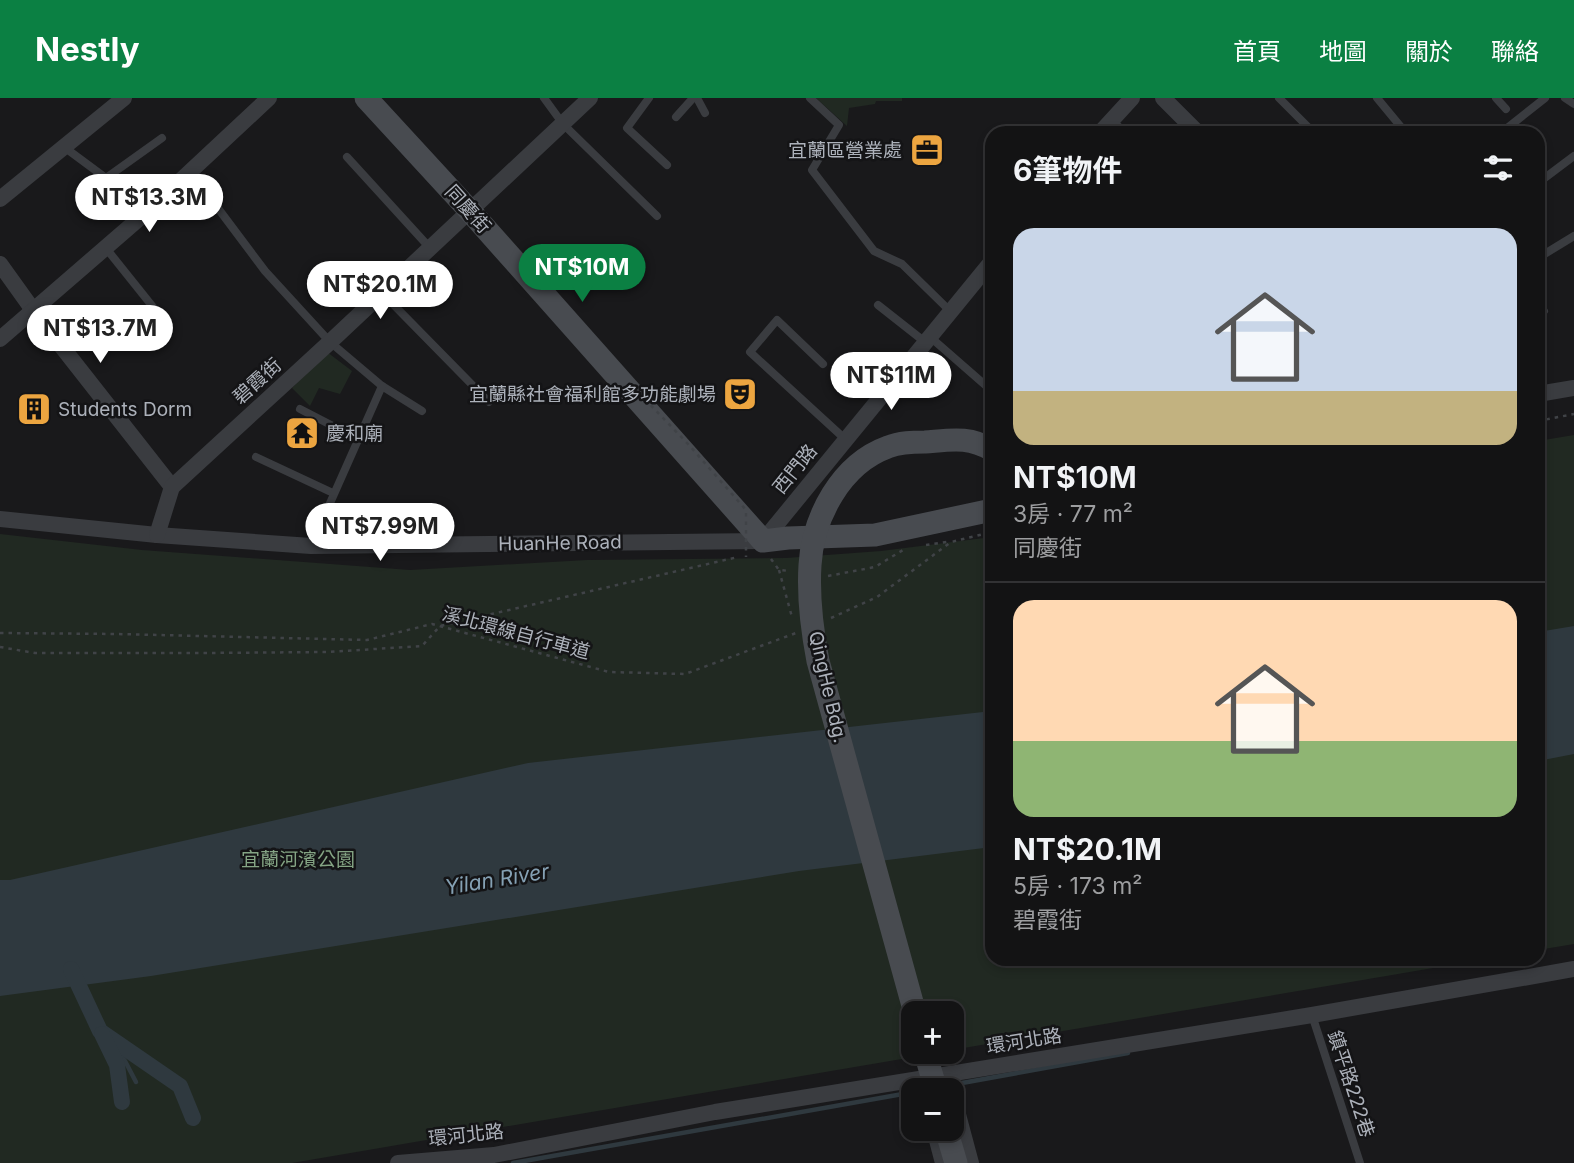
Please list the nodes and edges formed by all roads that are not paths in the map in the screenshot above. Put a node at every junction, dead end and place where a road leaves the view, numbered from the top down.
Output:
1 (124, 98) edge
2 (269, 98) edge
3 (366, 98) edge
4 (544, 98) edge
5 (590, 98) edge
6 (649, 98) edge
7 (695, 98) edge
8 (810, 98) edge
9 (1132, 98) edge
10 (1163, 98) edge
11 (1279, 98) edge
12 (1377, 98) edge
13 (1496, 98) edge
14 (1545, 98) edge
15 (1565, 98) edge
16 (1574, 104) edge
17 (1506, 108) dead end
18 (705, 113) dead end
19 (677, 117) dead end
20 (1111, 120) junction
21 (563, 124) junction
22 (1106, 126) edge
23 (1118, 126) edge
24 (1191, 126) edge
25 (1307, 126) edge
26 (1400, 126) edge
27 (1510, 126) edge
28 (162, 138) dead end
29 (64, 147) junction
30 (1574, 156) edge
31 (347, 157) dead end
32 (667, 165) dead end
33 (190, 171) junction
34 (106, 178) junction
35 (1545, 178) edge
36 (0, 199) edge
37 (149, 210) junction
38 (470, 211) junction
39 (657, 216) dead end
40 (1574, 236) edge
41 (105, 247) junction
42 (430, 248) junction
43 (1545, 254) edge
44 (0, 264) edge
45 (985, 269) edge
46 (382, 293) junction
47 (877, 305) dead end
48 (33, 310) junction
49 (950, 311) junction
50 (158, 312) dead end
51 (0, 339) edge
52 (927, 339) junction
53 (330, 342) junction
54 (823, 364) dead end
55 (985, 385) edge
56 (383, 386) junction
57 (1574, 387) edge
58 (1545, 393) edge
59 (489, 402) dead end
60 (300, 408) dead end
61 (422, 411) dead end
62 (358, 439) junction
63 (845, 439) junction
64 (985, 446) edge
65 (256, 457) dead end
66 (172, 487) junction
67 (334, 493) junction
68 (985, 511) edge
69 (0, 519) edge
70 (157, 535) junction
71 (311, 545) junction
72 (759, 551) junction
73 (1574, 969) edge
74 (912, 1001) edge
75 (1312, 1015) junction
76 (964, 1081) edge
77 (901, 1090) edge
78 (937, 1141) edge
79 (950, 1141) edge
80 (962, 1141) edge
81 (495, 1159) edge
82 (398, 1163) edge
83 (943, 1163) edge
84 (956, 1163) edge
85 (971, 1163) edge
86 (1360, 1163) edge

1 - 29 street
2 - 33 street
3 - 38 street, 同慶街
4 - 21 lane
5 - 21 street, 碧霞街
6 - 32 lane
7 - 18 lane
7 - 19 lane
8 - 49 lane
9 - 20 street
10 - 24 street
11 - 25 lane
12 - 26 lane
13 - 17 lane
14 - 27 lane
15 - 16 lane
20 - 22 street
20 - 23 lane
21 - 38 street, 碧霞街
21 - 39 lane
28 - 34 lane
29 - 34 lane
29 - 36 street
30 - 35 lane
31 - 42 lane
33 - 37 street
33 - 53 lane
34 - 37 lane
37 - 41 street
38 - 42 street, 碧霞街
38 - 72 street, 同慶街
40 - 43 lane
41 - 48 street
41 - 50 lane
42 - 46 street, 碧霞街
44 - 48 street
45 - 49 street, 西門路
46 - 53 street, 碧霞街
46 - 59 lane
47 - 52 lane
48 - 51 street
48 - 66 street
49 - 52 street, 西門路
52 - 55 lane
52 - 63 street, 西門路
53 - 56 lane
53 - 66 street, 碧霞街
54 - 63 lane
56 - 61 lane
56 - 62 lane
57 - 58 street
60 - 62 lane
62 - 67 lane
63 - 72 street, 西門路
64 - 74 street, QingHe Bdg., bridge
65 - 67 lane
66 - 70 street
67 - 71 lane
68 - 72 street, HuanHe Road
69 - 70 street, HuanHe Road
70 - 71 street, HuanHe Road
71 - 72 street, HuanHe Road
73 - 75 street, 環河北路
75 - 76 street, 環河北路
75 - 86 lane, 鎮平路222巷
77 - 81 street, 環河北路
78 - 83 street
79 - 84 street
80 - 85 street
81 - 82 street, 環河北路

